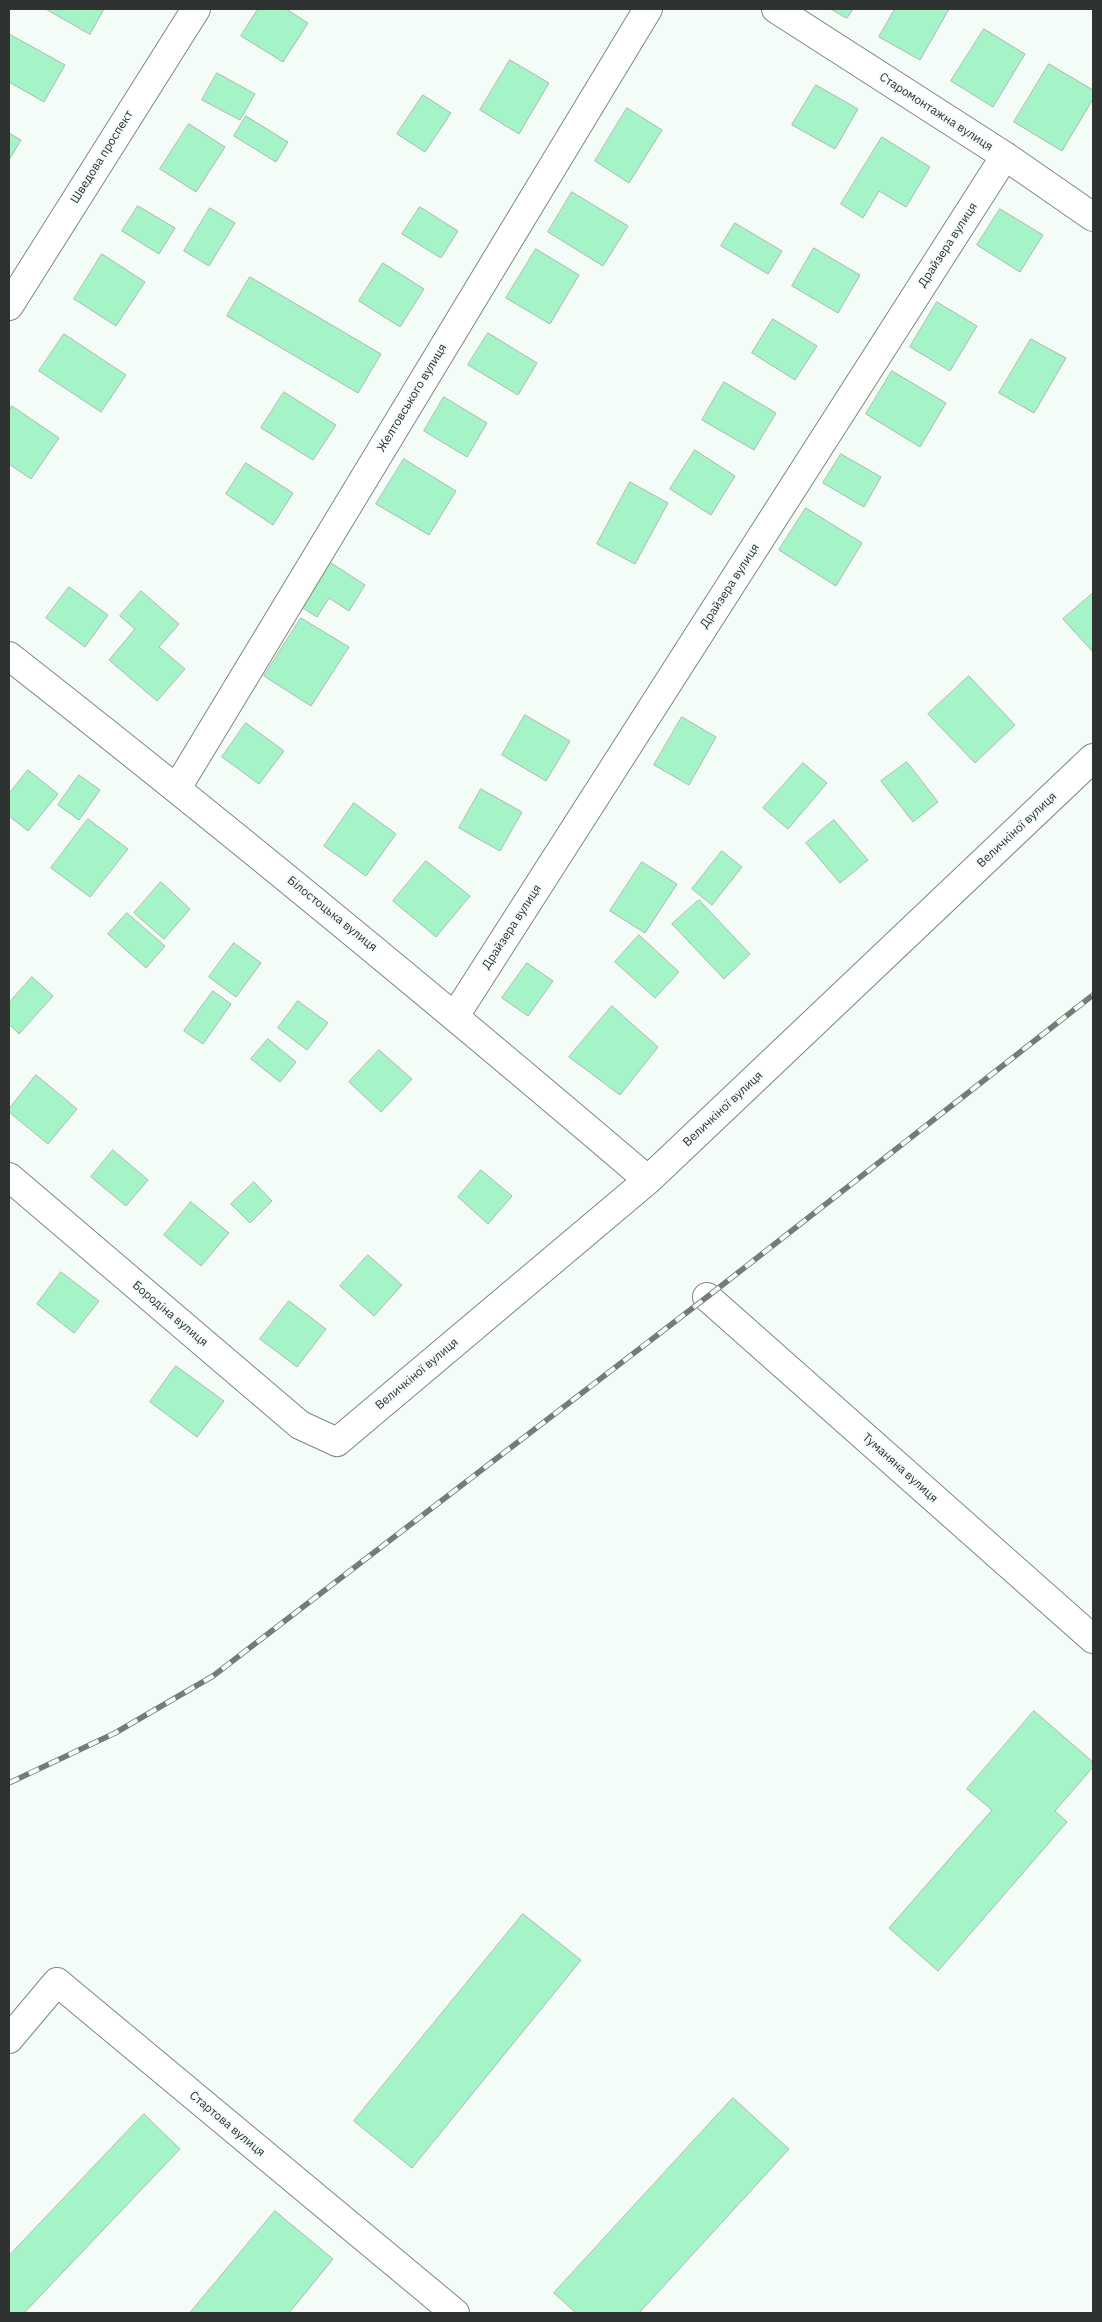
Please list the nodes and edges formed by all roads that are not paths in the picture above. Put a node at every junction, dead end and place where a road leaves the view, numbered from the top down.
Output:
1 (196, 9) edge
2 (648, 9) edge
3 (776, 9) edge
4 (1005, 156) junction
5 (1093, 217) edge
6 (9, 306) edge
7 (9, 656) edge
8 (1093, 758) edge
9 (177, 788) junction
10 (456, 1016) junction
11 (9, 1177) edge
12 (648, 1180) junction
13 (707, 1297) dead end
14 (337, 1442) joint
15 (1093, 1639) edge
16 (9, 2039) edge
17 (455, 2313) edge

1 - 6 street, Шведова проспект
2 - 9 street, Желтовського вулиця
3 - 4 street, Старомонтажна вулиця
4 - 5 street, Старомонтажна вулиця
4 - 10 street, Драйзера вулиця
7 - 9 street, Білостоцька вулиця
8 - 12 street, Величкіної вулиця
9 - 10 street, Білостоцька вулиця
10 - 12 street, Білостоцька вулиця
11 - 14 street, Бородіна вулиця
12 - 14 street, Величкіної вулиця
13 - 15 street, Туманяна вулиця
16 - 17 street, Стартова вулиця

